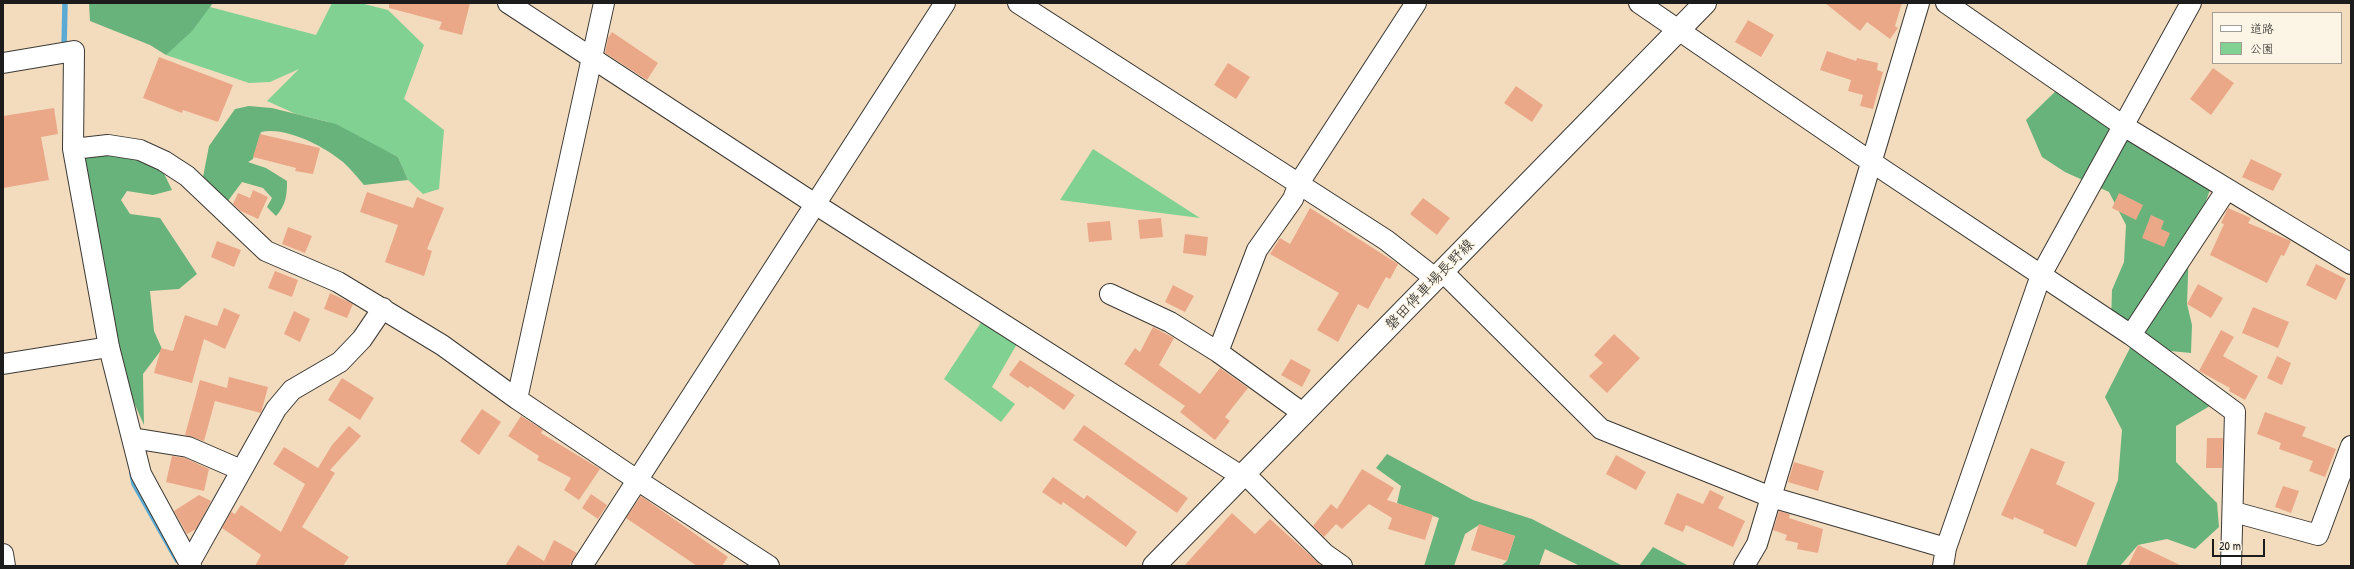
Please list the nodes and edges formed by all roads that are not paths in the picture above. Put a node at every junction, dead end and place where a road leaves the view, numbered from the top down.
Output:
1 (508, 3) edge
2 (604, 3) edge
3 (945, 3) edge
4 (1018, 3) edge
5 (1416, 3) edge
6 (1639, 3) edge
7 (1705, 3) edge
8 (1919, 3) edge
9 (1946, 3) edge
10 (2191, 3) edge
11 (1680, 29) junction
12 (590, 57) junction
13 (3, 62) edge
14 (2122, 125) junction
15 (73, 149) junction
16 (1866, 158) junction
17 (1299, 183) junction
18 (2227, 189) junction
19 (815, 204) junction
20 (2351, 264) edge
21 (2041, 275) junction
22 (1439, 276) junction
23 (1110, 294) dead end
24 (383, 308) junction
25 (2131, 335) junction
26 (109, 347) junction
27 (1218, 352) junction
28 (3, 364) edge
29 (517, 399) junction
30 (1304, 414) junction
31 (132, 438) junction
32 (2351, 446) edge
33 (242, 470) junction
34 (1242, 474) junction
35 (637, 480) junction
36 (1770, 501) junction
37 (2234, 512) junction
38 (3, 554) edge
39 (1944, 557) edge
40 (190, 565) edge
41 (5, 566) edge
42 (582, 566) edge
43 (769, 566) edge
44 (1154, 566) edge
45 (1342, 566) edge
46 (1744, 566) edge
47 (2231, 566) edge

1 - 12 street
2 - 12 street
3 - 19 street
4 - 17 street
5 - 17 street
6 - 11 street
7 - 11 main road, 磐田停車場長野線
8 - 16 street
9 - 14 street
10 - 14 street
11 - 16 street
11 - 22 main road, 磐田停車場長野線
12 - 19 street
12 - 29 street
13 - 15 street
14 - 18 street
14 - 21 street
15 - 24 street
15 - 26 street
16 - 21 street
16 - 36 street
17 - 22 street
17 - 27 street
18 - 20 street
18 - 25 street
19 - 34 street
19 - 35 street
21 - 25 street
21 - 39 street
22 - 30 main road, 磐田停車場長野線
22 - 36 street
23 - 27 street
24 - 29 street
24 - 33 street
25 - 37 street
26 - 28 street
26 - 31 street
27 - 30 street
29 - 35 street
30 - 34 main road, 磐田停車場長野線
31 - 33 street
31 - 40 street
32 - 37 street
33 - 40 street
34 - 44 main road, 磐田停車場長野線
34 - 45 street
35 - 42 street
35 - 43 street
36 - 39 street
36 - 46 street
37 - 47 street
38 - 41 street

